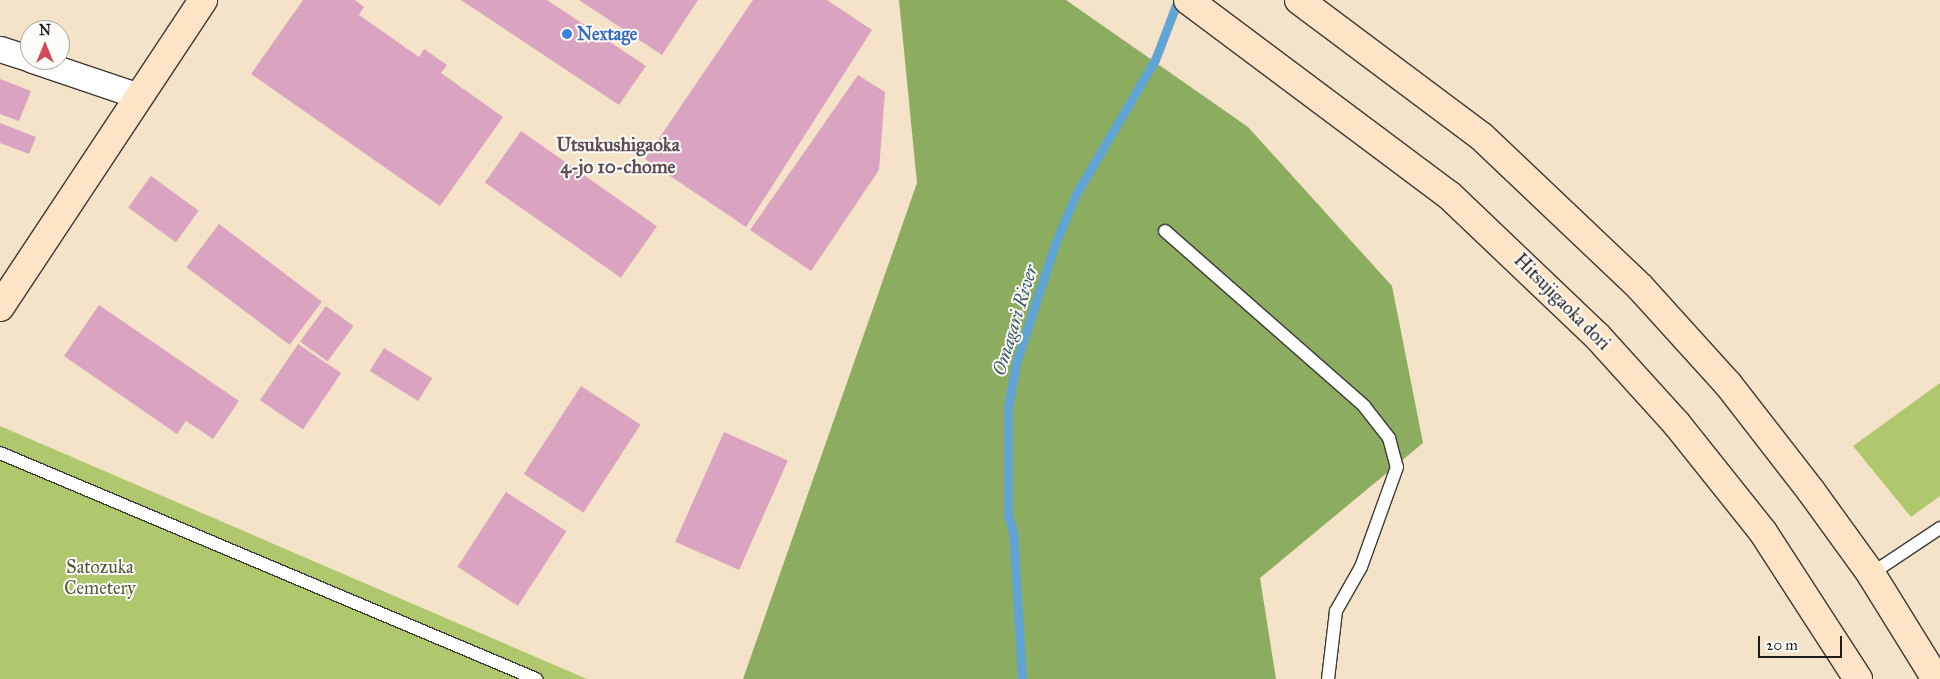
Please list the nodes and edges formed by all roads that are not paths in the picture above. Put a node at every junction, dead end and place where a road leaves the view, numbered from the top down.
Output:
1 (203, 0) edge
2 (1188, 0) edge
3 (1299, 0) edge
4 (0, 49) edge
5 (20, 56) edge
6 (61, 70) edge
7 (139, 96) junction
8 (1165, 231) dead end
9 (0, 307) edge
10 (0, 453) edge
11 (1940, 528) edge
12 (1871, 574) junction
13 (536, 679) edge
14 (1328, 679) edge
15 (1858, 679) edge
16 (1936, 679) edge

1 - 7 main road
2 - 15 main road, Hitsujigaoka dori
3 - 12 main road
4 - 5 street
6 - 7 street
7 - 9 main road
8 - 14 lane
10 - 13 lane
11 - 12 lane
12 - 16 main road

